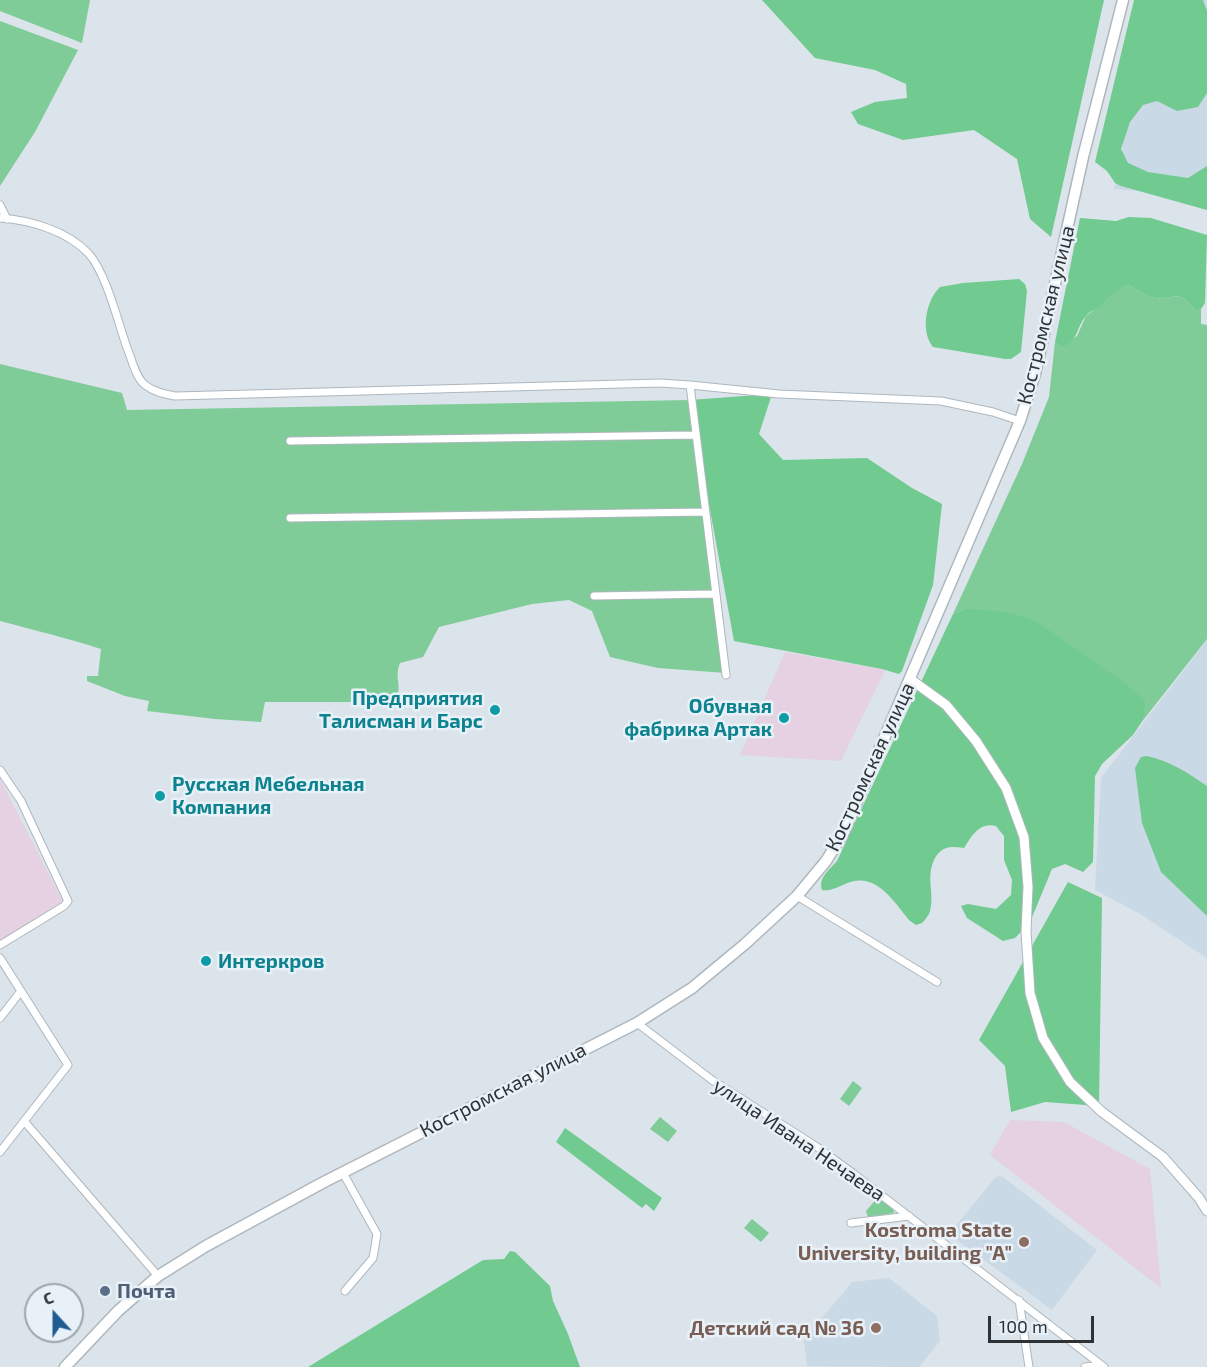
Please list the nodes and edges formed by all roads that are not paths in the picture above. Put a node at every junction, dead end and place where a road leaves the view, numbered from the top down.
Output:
1 (1123, 0) edge
2 (0, 205) edge
3 (3, 218) edge
4 (690, 385) junction
5 (1020, 421) junction
6 (695, 435) junction
7 (290, 441) dead end
8 (705, 512) junction
9 (290, 518) dead end
10 (715, 594) junction
11 (594, 596) dead end
12 (726, 675) dead end
13 (910, 679) junction
14 (0, 770) edge
15 (797, 896) junction
16 (0, 945) edge
17 (0, 958) edge
18 (937, 982) dead end
19 (21, 991) junction
20 (0, 1018) edge
21 (637, 1023) junction
22 (24, 1121) junction
23 (0, 1152) edge
24 (343, 1173) junction
25 (1207, 1211) edge
26 (909, 1216) junction
27 (851, 1223) dead end
28 (158, 1276) junction
29 (345, 1291) dead end
30 (1019, 1300) junction
31 (1103, 1366) edge
32 (65, 1367) edge
33 (1029, 1367) edge
34 (1085, 1367) edge

1 - 5 main road, Костромская улица
2 - 3 street
3 - 4 street
4 - 5 street
4 - 6 street
5 - 13 main road, Костромская улица
6 - 7 street
6 - 8 street
8 - 9 street
8 - 10 street
10 - 11 street
10 - 12 street
13 - 15 main road, Костромская улица
13 - 25 main road
14 - 16 street
15 - 18 street
15 - 21 main road, Костромская улица
17 - 19 street
19 - 20 street
19 - 22 street
21 - 24 main road, Костромская улица
21 - 26 street, улица Ивана Нечаева
22 - 23 street
22 - 28 street
24 - 28 main road, Костромская улица
24 - 29 street
26 - 27 street
26 - 30 street, улица Ивана Нечаева
28 - 32 main road, Костромская улица
30 - 31 street, улица Ивана Нечаева
30 - 33 street
31 - 34 street

